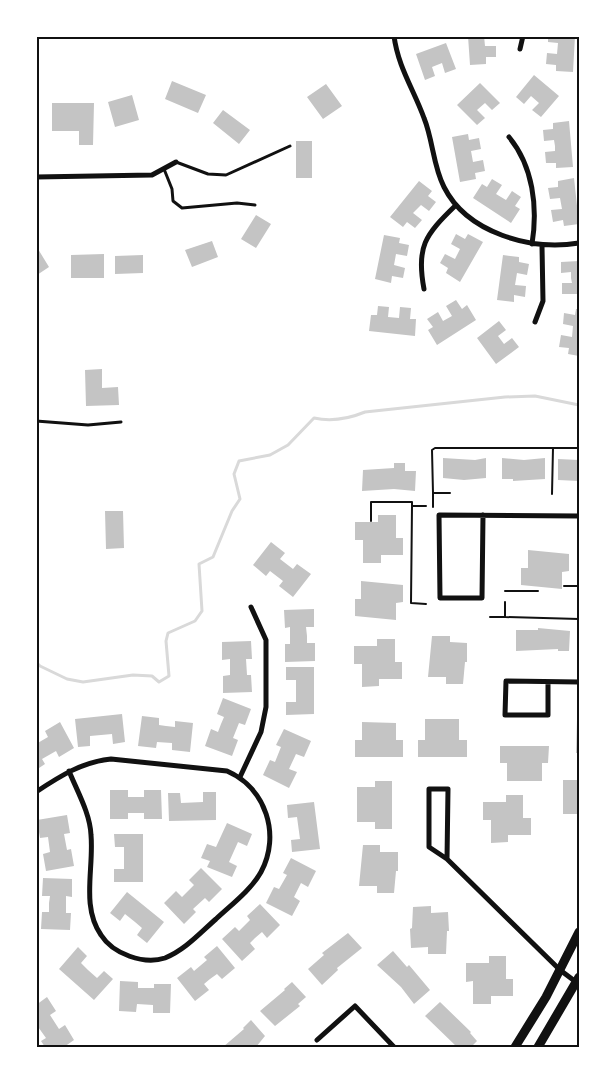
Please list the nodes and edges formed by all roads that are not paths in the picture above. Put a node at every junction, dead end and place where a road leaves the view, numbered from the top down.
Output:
1 (394, 36) edge
2 (523, 36) edge
3 (520, 49) dead end
4 (509, 137) dead end
5 (290, 146) dead end
6 (176, 162) joint
7 (163, 168) junction
8 (36, 177) edge
9 (255, 205) dead end
10 (455, 206) junction
11 (579, 243) edge
12 (532, 244) junction
13 (542, 246) junction
14 (424, 289) dead end
15 (535, 322) dead end
16 (36, 421) edge
17 (121, 422) dead end
18 (483, 515) junction
19 (579, 516) edge
20 (251, 607) dead end
21 (548, 682) junction
22 (579, 682) edge
23 (69, 771) junction
24 (240, 777) junction
25 (36, 792) edge
26 (447, 858) junction
27 (579, 932) edge
28 (560, 970) junction
29 (577, 979) edge
30 (317, 1040) dead end
31 (394, 1047) edge
32 (515, 1047) edge
33 (538, 1047) edge

1 - 10 street
2 - 3 street
4 - 12 street
5 - 6 lane
6 - 7 street
7 - 8 street
7 - 9 lane
10 - 12 street
10 - 14 street
11 - 13 street
12 - 13 street
13 - 15 street
16 - 17 lane
18 - 18 street
18 - 19 street
20 - 24 street
21 - 21 street
21 - 22 street
23 - 24 street
23 - 24 street
23 - 25 street
26 - 26 street
26 - 28 street
27 - 28 street
28 - 29 street
28 - 32 street
29 - 33 street
30 - 31 street

